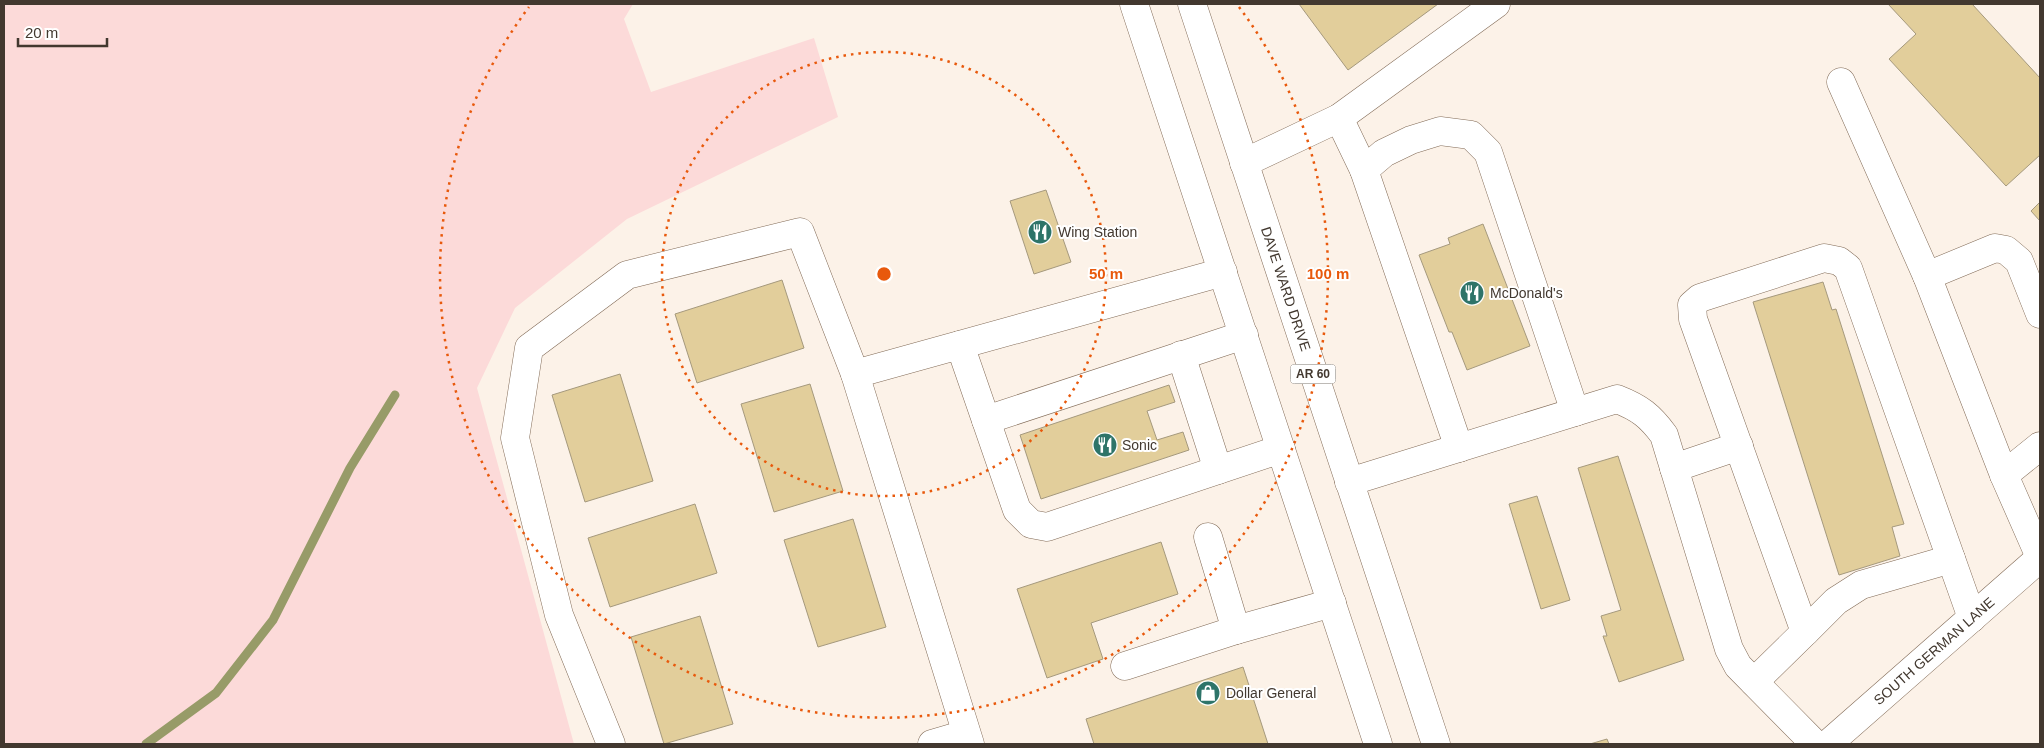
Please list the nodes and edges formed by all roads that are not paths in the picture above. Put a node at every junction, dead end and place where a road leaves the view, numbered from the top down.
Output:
1 (1134, 4) edge
2 (1192, 4) edge
3 (1496, 4) edge
4 (1841, 82) dead end
5 (1339, 118) junction
6 (1244, 162) junction
7 (1364, 170) junction
8 (1223, 272) junction
9 (1927, 276) junction
10 (2040, 314) edge
11 (1244, 335) junction
12 (960, 345) junction
13 (1181, 355) junction
14 (855, 374) junction
15 (1575, 412) junction
16 (986, 420) junction
17 (1739, 446) junction
18 (2040, 446) edge
19 (1459, 448) junction
20 (1281, 449) junction
21 (1674, 468) junction
22 (1218, 470) junction
23 (2004, 475) junction
24 (1349, 482) junction
25 (1208, 537) dead end
26 (2040, 557) edge
27 (1951, 559) junction
28 (1332, 603) junction
29 (1972, 618) junction
30 (1236, 630) junction
31 (1805, 632) junction
32 (1125, 666) dead end
33 (1754, 682) junction
34 (968, 739) edge
35 (610, 744) edge
36 (932, 744) edge
37 (1378, 744) edge
38 (1436, 744) edge
39 (1815, 744) edge
40 (1828, 744) edge

1 - 8 main road
2 - 6 main road, DAVE WARD DRIVE / AR 60
3 - 5 main road
4 - 9 main road
5 - 6 main road
5 - 7 main road
6 - 24 main road, DAVE WARD DRIVE / AR 60
7 - 15 main road
7 - 19 main road
8 - 11 main road
8 - 12 main road
9 - 10 main road
9 - 23 main road
11 - 13 main road
11 - 20 main road
12 - 14 main road
12 - 16 main road
13 - 16 main road
13 - 22 main road
14 - 34 main road
14 - 35 main road
15 - 19 main road
15 - 21 main road
16 - 22 main road
17 - 21 main road
17 - 27 main road
17 - 31 main road
18 - 23 main road
19 - 24 main road
20 - 22 main road
20 - 28 main road
21 - 33 main road
23 - 26 main road
24 - 38 main road, DAVE WARD DRIVE / AR 60
25 - 30 main road
26 - 29 main road, SOUTH GERMAN LANE
27 - 29 main road
27 - 31 main road
28 - 30 main road
28 - 37 main road
29 - 40 main road, SOUTH GERMAN LANE
30 - 32 main road
31 - 33 main road
33 - 39 main road
34 - 36 main road

